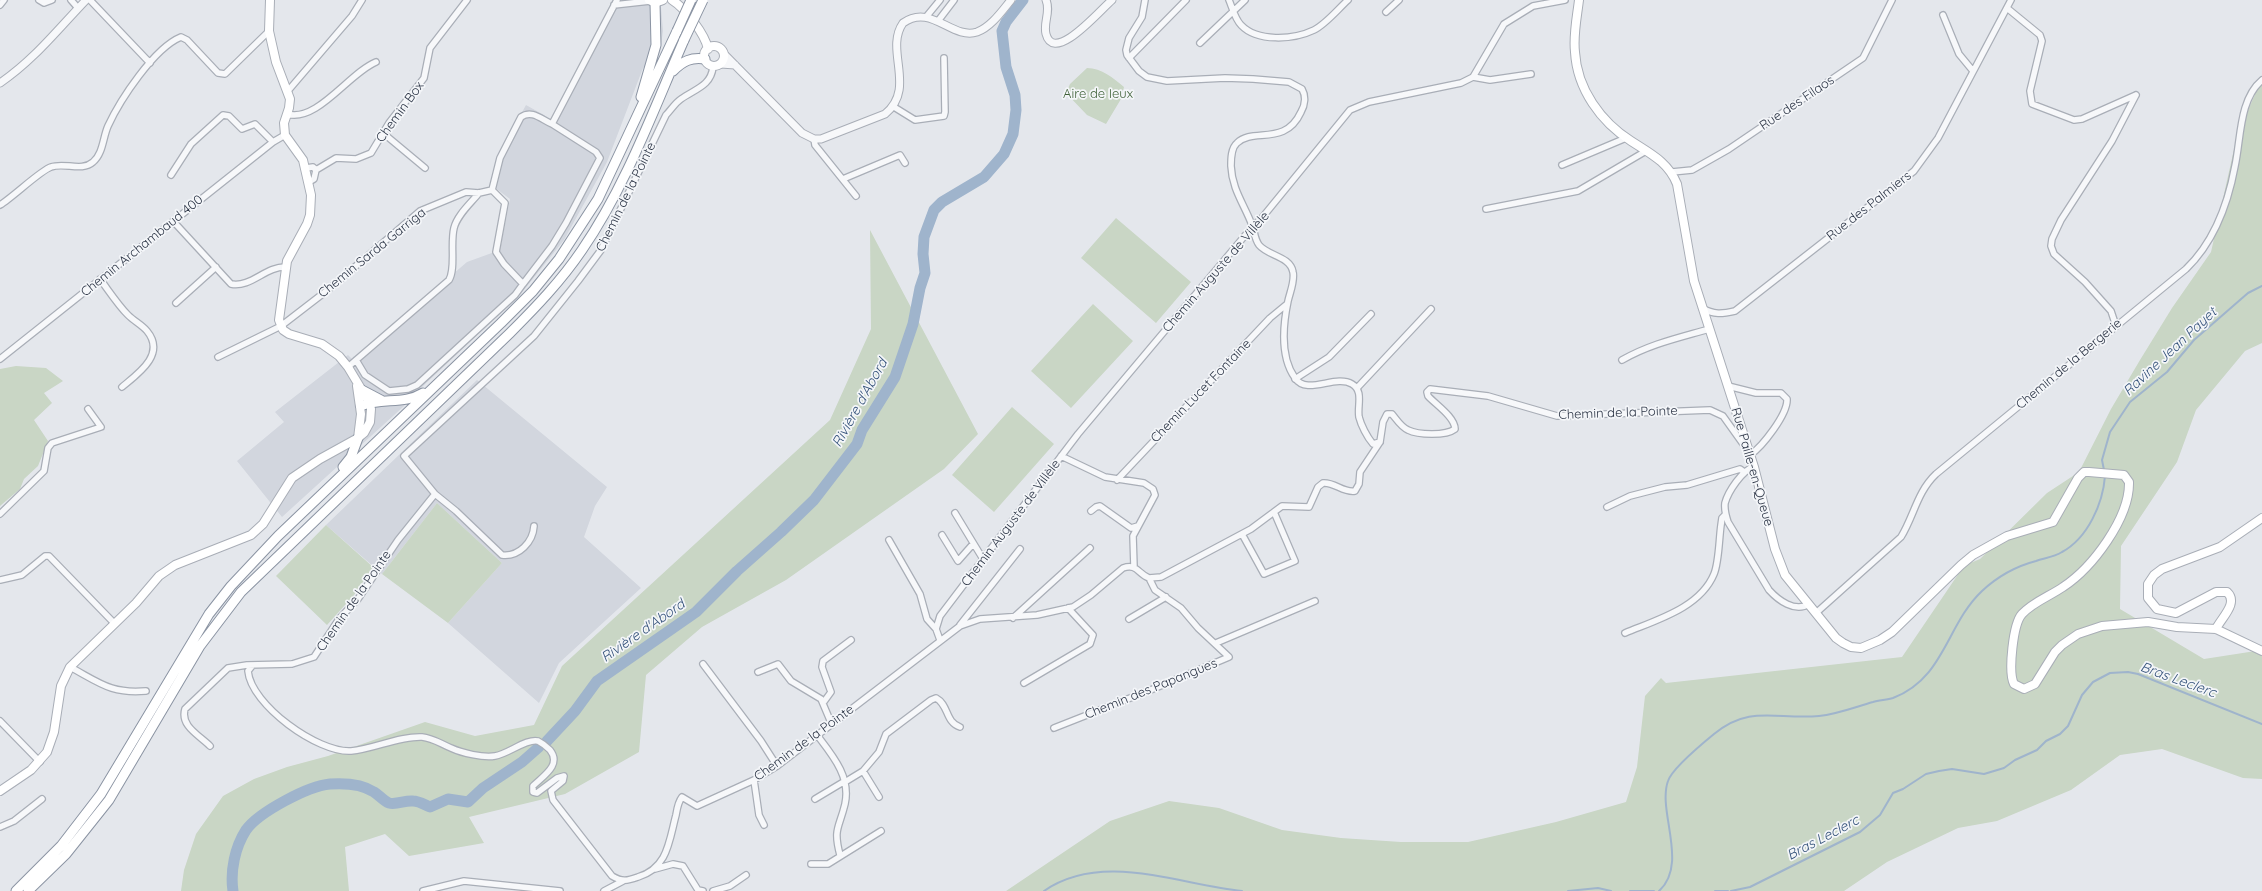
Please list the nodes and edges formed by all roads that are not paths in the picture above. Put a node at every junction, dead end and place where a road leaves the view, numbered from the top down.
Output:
1 (4, 0) edge
2 (38, 0) edge
3 (52, 0) edge
4 (71, 0) edge
5 (86, 0) edge
6 (90, 0) edge
7 (270, 0) edge
8 (362, 0) edge
9 (467, 0) edge
10 (672, 0) edge
11 (677, 0) edge
12 (691, 0) edge
13 (703, 0) edge
14 (954, 0) edge
15 (1011, 0) edge
16 (1046, 0) edge
17 (1112, 0) edge
18 (1145, 0) edge
19 (1186, 0) edge
20 (1229, 0) edge
21 (1245, 0) edge
22 (1348, 0) edge
23 (1399, 0) edge
24 (1565, 0) edge
25 (1579, 0) edge
26 (1892, 0) edge
27 (2011, 0) edge
28 (639, 1) edge
29 (654, 1) edge
30 (938, 1) edge
31 (616, 3) edge
32 (0, 6) edge
33 (78, 8) junction
34 (2006, 8) junction
35 (1234, 10) junction
36 (1386, 12) dead end
37 (1943, 15) dead end
38 (926, 18) junction
39 (938, 21) junction
40 (269, 31) junction
41 (1200, 43) dead end
42 (712, 47) junction
43 (724, 54) junction
44 (944, 58) dead end
45 (1129, 58) junction
46 (704, 59) junction
47 (376, 62) dead end
48 (150, 63) junction
49 (717, 65) junction
50 (736, 66) junction
51 (1973, 71) junction
52 (1531, 74) dead end
53 (1473, 77) junction
54 (2262, 80) edge
55 (1, 81) edge
56 (287, 92) junction
57 (894, 107) junction
58 (287, 114) junction
59 (552, 124) junction
60 (633, 124) junction
61 (645, 130) junction
62 (383, 133) junction
63 (285, 135) junction
64 (1626, 138) junction
65 (814, 139) junction
66 (273, 142) junction
67 (1646, 151) junction
68 (905, 163) dead end
69 (1562, 165) dead end
70 (306, 168) junction
71 (425, 168) dead end
72 (316, 170) junction
73 (1672, 172) junction
74 (171, 175) dead end
75 (843, 179) junction
76 (309, 182) junction
77 (492, 190) junction
78 (479, 193) junction
79 (856, 196) dead end
80 (0, 205) edge
81 (1486, 209) dead end
82 (173, 221) junction
83 (1253, 226) junction
84 (216, 267) junction
85 (286, 267) junction
86 (100, 279) junction
87 (523, 284) junction
88 (176, 303) dead end
89 (520, 304) junction
90 (1287, 304) junction
91 (1702, 308) junction
92 (1431, 309) dead end
93 (1371, 314) dead end
94 (281, 326) junction
95 (2116, 326) junction
96 (1709, 329) junction
97 (218, 357) dead end
98 (0, 359) edge
99 (356, 360) junction
100 (1622, 360) dead end
101 (348, 367) junction
102 (365, 375) junction
103 (1296, 379) junction
104 (356, 381) junction
105 (1728, 386) junction
106 (122, 387) dead end
107 (1357, 388) junction
108 (362, 390) junction
109 (381, 400) junction
110 (365, 404) junction
111 (88, 409) dead end
112 (358, 438) junction
113 (1380, 442) junction
114 (1747, 445) junction
115 (1750, 455) junction
116 (1061, 456) junction
117 (1754, 467) junction
118 (1744, 472) junction
119 (1117, 480) junction
120 (435, 494) junction
121 (1607, 507) dead end
122 (1091, 511) dead end
123 (1274, 512) junction
124 (0, 514) edge
125 (955, 514) dead end
126 (1725, 515) junction
127 (2262, 518) edge
128 (534, 526) dead end
129 (1138, 526) junction
130 (1242, 534) junction
131 (942, 535) dead end
132 (278, 536) junction
133 (889, 540) dead end
134 (973, 544) junction
135 (1090, 548) dead end
136 (1020, 549) dead end
137 (984, 559) junction
138 (1134, 567) junction
139 (1149, 578) junction
140 (0, 580) edge
141 (1166, 597) junction
142 (1315, 601) dead end
143 (1809, 604) junction
144 (1068, 608) junction
145 (1816, 613) junction
146 (1013, 618) junction
147 (1129, 619) dead end
148 (114, 623) junction
149 (960, 626) junction
150 (936, 629) junction
151 (2216, 629) junction
152 (1625, 633) dead end
153 (851, 640) dead end
154 (940, 640) junction
155 (1216, 643) junction
156 (2262, 651) edge
157 (703, 664) dead end
158 (252, 666) junction
159 (70, 667) junction
160 (758, 672) dead end
161 (1024, 683) dead end
162 (146, 691) dead end
163 (823, 703) junction
164 (0, 721) edge
165 (832, 725) junction
166 (960, 727) dead end
167 (1054, 728) dead end
168 (817, 735) junction
169 (210, 746) dead end
170 (40, 762) junction
171 (776, 766) junction
172 (863, 771) junction
173 (754, 780) junction
174 (845, 781) junction
175 (0, 791) edge
176 (879, 797) dead end
177 (42, 799) dead end
178 (815, 799) dead end
179 (764, 825) dead end
180 (0, 827) edge
181 (881, 831) dead end
182 (840, 855) junction
183 (811, 864) dead end
184 (653, 869) junction
185 (746, 876) dead end
186 (622, 881) junction
187 (16, 891) edge
188 (28, 891) edge
189 (423, 891) edge
190 (560, 891) edge
191 (604, 891) edge
192 (700, 891) edge
193 (713, 891) edge

1 - 32 street
2 - 3 street
4 - 33 street
5 - 33 street
6 - 48 street
7 - 40 main road
8 - 56 street
9 - 62 street, Chemin Box
10 - 42 main road
11 - 42 main road
12 - 60 highway, bridge
13 - 61 highway, bridge
14 - 39 street
15 - 39 street
16 - 17 street
18 - 45 street
19 - 45 street
20 - 35 street
21 - 35 street
22 - 35 street
23 - 36 street
24 - 53 street
25 - 64 main road
26 - 73 street, Rue des Filaos
27 - 34 street, Rue des Palmiers
28 - 29 street
28 - 31 street
29 - 60 highway
30 - 38 street
31 - 59 street
33 - 55 street
34 - 51 street, Rue des Palmiers
34 - 95 street
35 - 41 street
37 - 51 street
38 - 39 street
38 - 57 street
40 - 48 street
40 - 56 main road
42 - 43 main road
42 - 46 main road
43 - 49 main road
43 - 50 street
44 - 57 street
45 - 83 street
46 - 49 main road
46 - 61 highway
47 - 58 street
48 - 80 street
49 - 50 street
49 - 120 street, Chemin de la Pointe
50 - 65 street
51 - 91 street, Rue des Palmiers
52 - 53 street
53 - 83 street, Chemin Auguste de Villèle
54 - 95 street, Chemin de la Bergerie
56 - 58 main road
57 - 65 street
58 - 63 main road
59 - 77 street
59 - 87 street
60 - 89 highway
61 - 188 highway
62 - 71 street
62 - 72 street, Chemin Box
63 - 66 street, Chemin Archambaud 400
63 - 70 main road
64 - 67 main road
64 - 69 street
65 - 75 street
66 - 74 street
66 - 82 street, Chemin Archambaud 400
67 - 73 main road
67 - 81 street
68 - 75 street
70 - 72 street
70 - 76 main road
72 - 76 street
73 - 91 main road, Rue Paille-en-Queue
75 - 79 street
76 - 85 main road
77 - 78 street, Chemin Sarda Garriga
77 - 87 street
78 - 94 street, Chemin Sarda Garriga
78 - 99 street
82 - 84 street
82 - 86 street, Chemin Archambaud 400
83 - 90 street
83 - 116 street, Chemin Auguste de Villèle
84 - 85 street
84 - 88 street
85 - 94 main road
86 - 98 street, Chemin Archambaud 400
86 - 106 street
87 - 102 street
89 - 109 highway
89 - 132 highway
90 - 103 street
90 - 119 street, Chemin Lucet Fontaine
91 - 96 main road, Rue Paille-en-Queue
92 - 107 street
93 - 103 street
94 - 97 street, Chemin Sarda Garriga
94 - 101 main road
95 - 145 street, Chemin de la Bergerie
96 - 100 street
96 - 105 main road, Rue Paille-en-Queue
99 - 101 street
99 - 102 street
101 - 104 main road
102 - 104 street
103 - 107 street
104 - 108 main road
104 - 110 main road
105 - 114 main road, Rue Paille-en-Queue
105 - 115 street
107 - 113 street
108 - 109 highway
108 - 110 main road
109 - 110 highway
110 - 112 main road
111 - 124 street
112 - 132 highway
112 - 148 main road
113 - 114 street, Chemin de la Pointe
113 - 123 street, Chemin de la Pointe
114 - 115 main road, Rue Paille-en-Queue
115 - 117 main road, Rue Paille-en-Queue
116 - 119 street
116 - 137 street, Chemin Auguste de Villèle
117 - 118 street
117 - 143 main road, Rue Paille-en-Queue
118 - 121 street
118 - 126 street
119 - 129 street
120 - 128 street
120 - 158 street, Chemin de la Pointe
122 - 129 street
123 - 130 street, Chemin de la Pointe
123 - 130 street
125 - 134 street
126 - 143 street
126 - 152 street
127 - 151 main road
129 - 138 street
130 - 139 street, Chemin de la Pointe
131 - 134 street
132 - 187 highway
133 - 150 street
134 - 137 street
135 - 146 street
136 - 149 street
137 - 150 street, Chemin Auguste de Villèle
138 - 139 street
138 - 144 street, Chemin de la Pointe
139 - 141 street, Chemin des Papangues
140 - 148 street
141 - 147 street
141 - 155 street, Chemin des Papangues
142 - 155 street, Chemin des Papangues
143 - 145 main road, Rue Paille-en-Queue
144 - 146 street, Chemin de la Pointe
144 - 161 street
145 - 151 main road, Rue Paille-en-Queue
146 - 149 street, Chemin de la Pointe
148 - 159 main road
149 - 154 street, Chemin de la Pointe
150 - 154 street
151 - 156 main road
153 - 163 street
154 - 165 street, Chemin de la Pointe
155 - 167 street, Chemin des Papangues
157 - 171 street
158 - 169 street, Chemin de la Pointe
158 - 186 street
159 - 162 street
159 - 170 main road
160 - 163 street
163 - 165 street
164 - 170 street
165 - 168 street, Chemin de la Pointe
166 - 172 street
168 - 171 street, Chemin de la Pointe
168 - 174 street
170 - 175 main road
171 - 173 street, Chemin de la Pointe
172 - 174 street
172 - 176 street
173 - 179 street
173 - 184 street, Chemin de la Pointe
174 - 178 street
174 - 182 street
177 - 180 street
181 - 182 street
182 - 183 street
184 - 186 street, Chemin de la Pointe
184 - 192 street
185 - 193 street
186 - 191 street, Chemin de la Pointe
189 - 190 street

